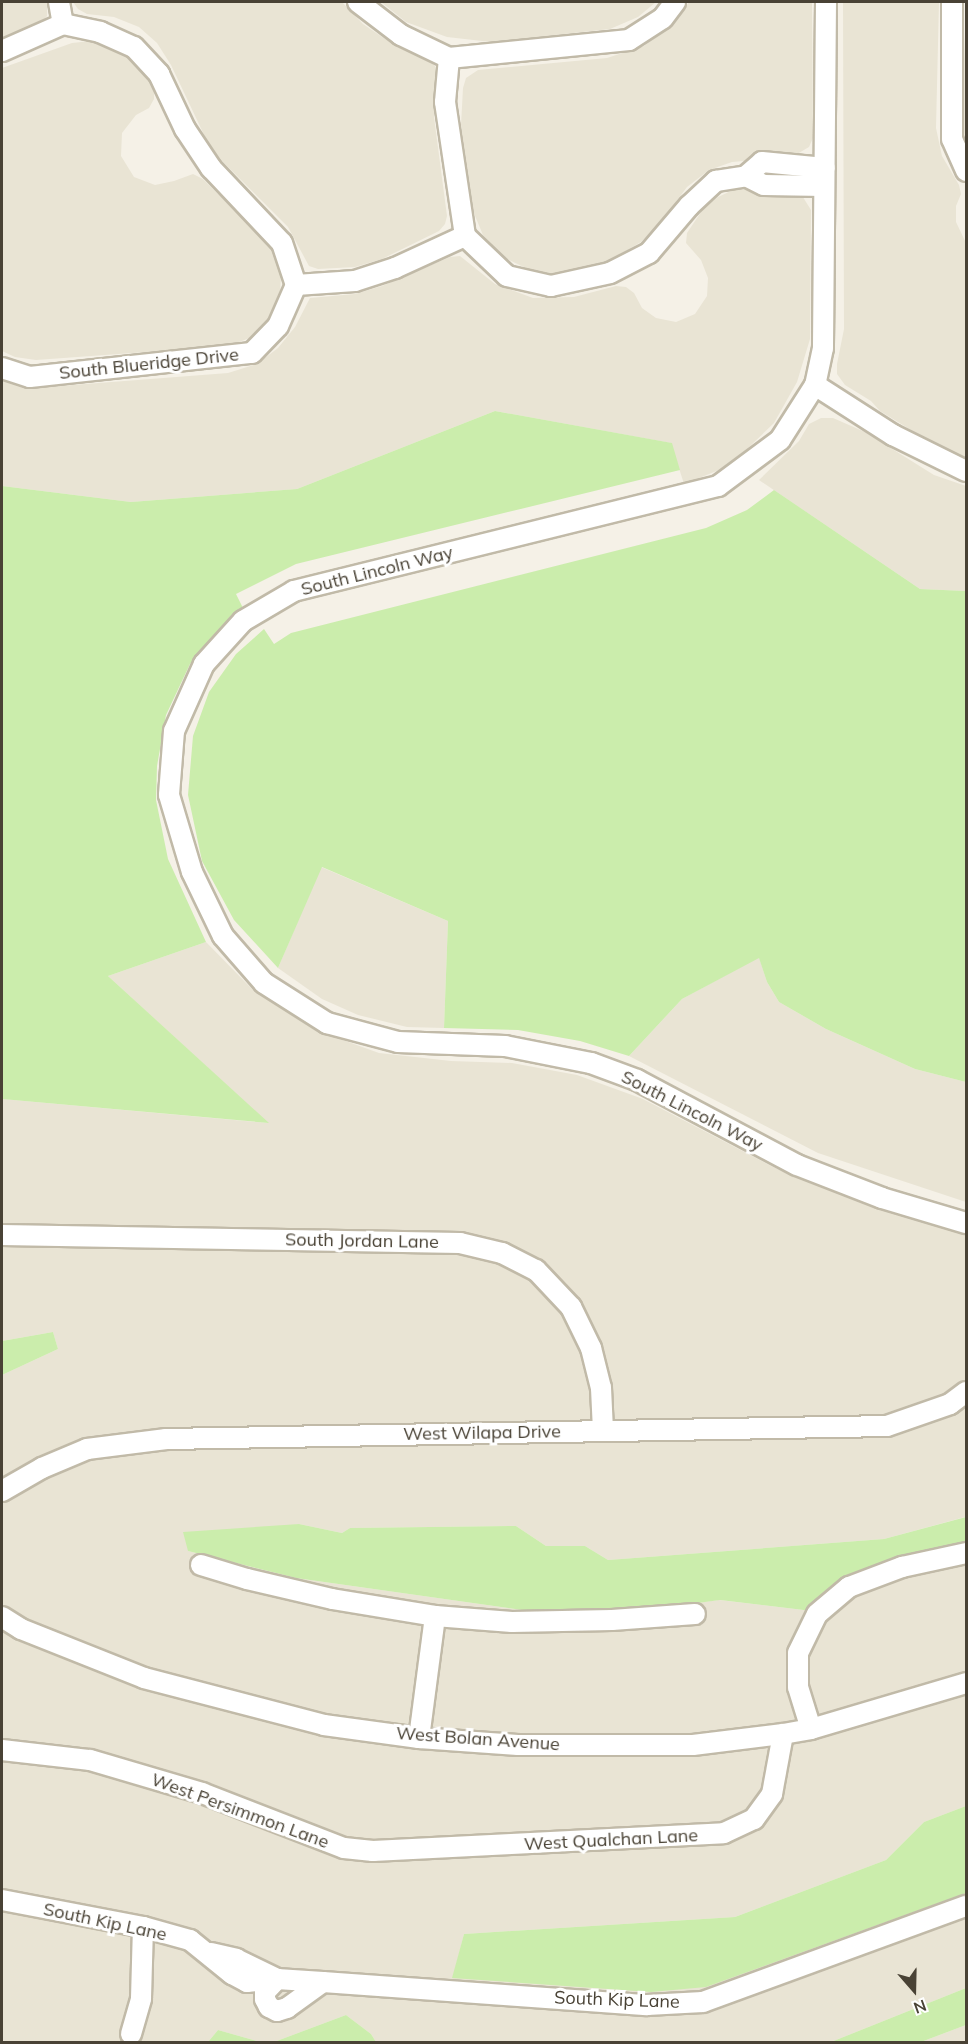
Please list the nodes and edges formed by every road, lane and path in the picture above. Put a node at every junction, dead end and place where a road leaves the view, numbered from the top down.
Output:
1 (59, 2) edge
2 (358, 2) edge
3 (675, 2) edge
4 (826, 2) edge
5 (952, 2) edge
6 (63, 24) junction
7 (2, 51) edge
8 (449, 58) junction
9 (966, 171) edge
10 (824, 177) junction
11 (465, 236) junction
12 (296, 285) junction
13 (2, 368) edge
14 (815, 385) junction
15 (966, 471) edge
16 (966, 1222) edge
17 (2, 1235) edge
18 (966, 1392) edge
19 (603, 1431) junction
20 (2, 1491) edge
21 (966, 1553) edge
22 (201, 1565) dead end
23 (695, 1614) dead end
24 (435, 1616) junction
25 (2, 1617) edge
26 (966, 1683) edge
27 (811, 1729) junction
28 (783, 1734) junction
29 (419, 1738) junction
30 (2, 1750) edge
31 (373, 1851) joint
32 (2, 1900) edge
33 (966, 1906) edge
34 (143, 1927) junction
35 (277, 1979) junction
36 (323, 1982) junction
37 (131, 2034) dead end

1 - 6 street
2 - 8 street
3 - 8 street
4 - 10 street, South Lincoln Way
5 - 9 street
6 - 7 street
6 - 12 street
8 - 11 street
10 - 11 street
10 - 14 street, South Lincoln Way
11 - 12 street
12 - 13 street, South Blueridge Drive
14 - 15 street
14 - 16 street, South Lincoln Way
17 - 19 street, South Jordan Lane
18 - 19 street, West Wilapa Drive
19 - 20 street, West Wilapa Drive
21 - 27 street
22 - 24 street
23 - 24 street
24 - 29 street
25 - 29 street, West Bolan Avenue
26 - 27 street, West Bolan Avenue
27 - 28 street, West Bolan Avenue
28 - 29 street, West Bolan Avenue
28 - 31 street, West Qualchan Lane
30 - 31 street, West Persimmon Lane
32 - 34 street, South Kip Lane
33 - 36 street, South Kip Lane
34 - 35 street, South Kip Lane
34 - 37 street
35 - 36 street, South Kip Lane
35 - 36 street

